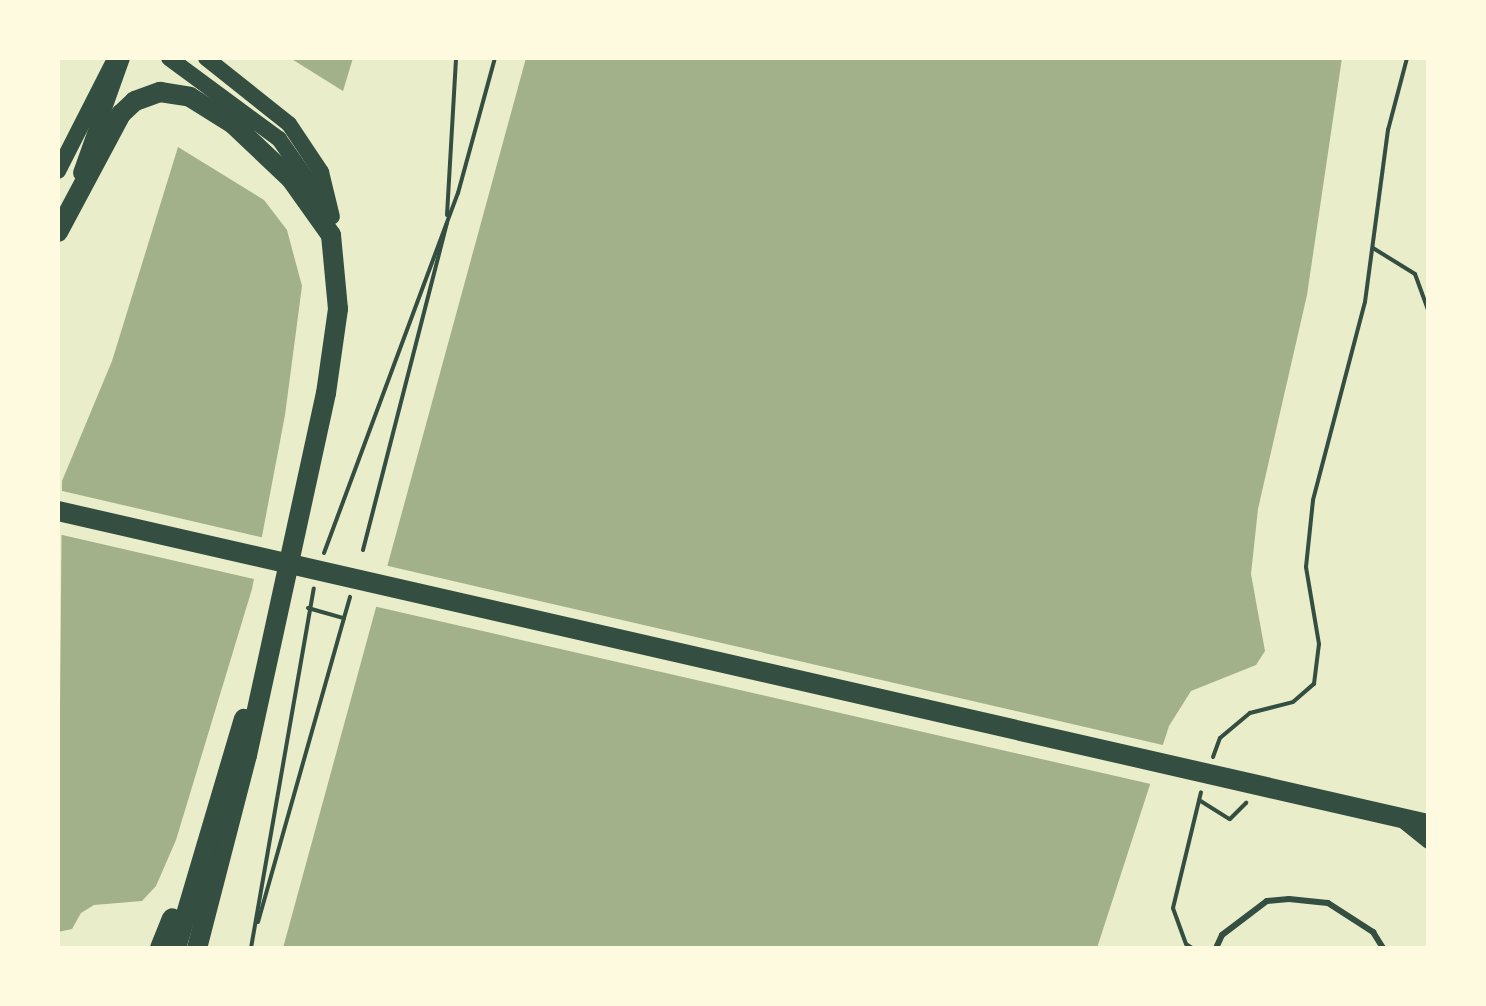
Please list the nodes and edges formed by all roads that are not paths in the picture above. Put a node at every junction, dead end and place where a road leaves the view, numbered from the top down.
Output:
1 (116, 58) edge
2 (122, 58) edge
3 (169, 58) edge
4 (206, 58) edge
5 (58, 171) edge
6 (67, 208) junction
7 (58, 232) edge
8 (331, 235) junction
9 (58, 511) edge
10 (265, 663) junction
11 (231, 752) junction
12 (1396, 816) junction
13 (1428, 824) edge
14 (1428, 842) edge
15 (160, 948) edge
16 (176, 948) edge
17 (197, 948) edge
18 (1216, 948) edge
19 (1383, 948) edge

1 - 5 main road
2 - 6 main road
3 - 8 main road
4 - 8 main road
6 - 7 highway
6 - 8 highway
8 - 10 highway
9 - 12 highway
10 - 11 highway
10 - 17 highway
11 - 15 highway
11 - 16 highway
12 - 13 highway
12 - 14 street
18 - 19 lane

